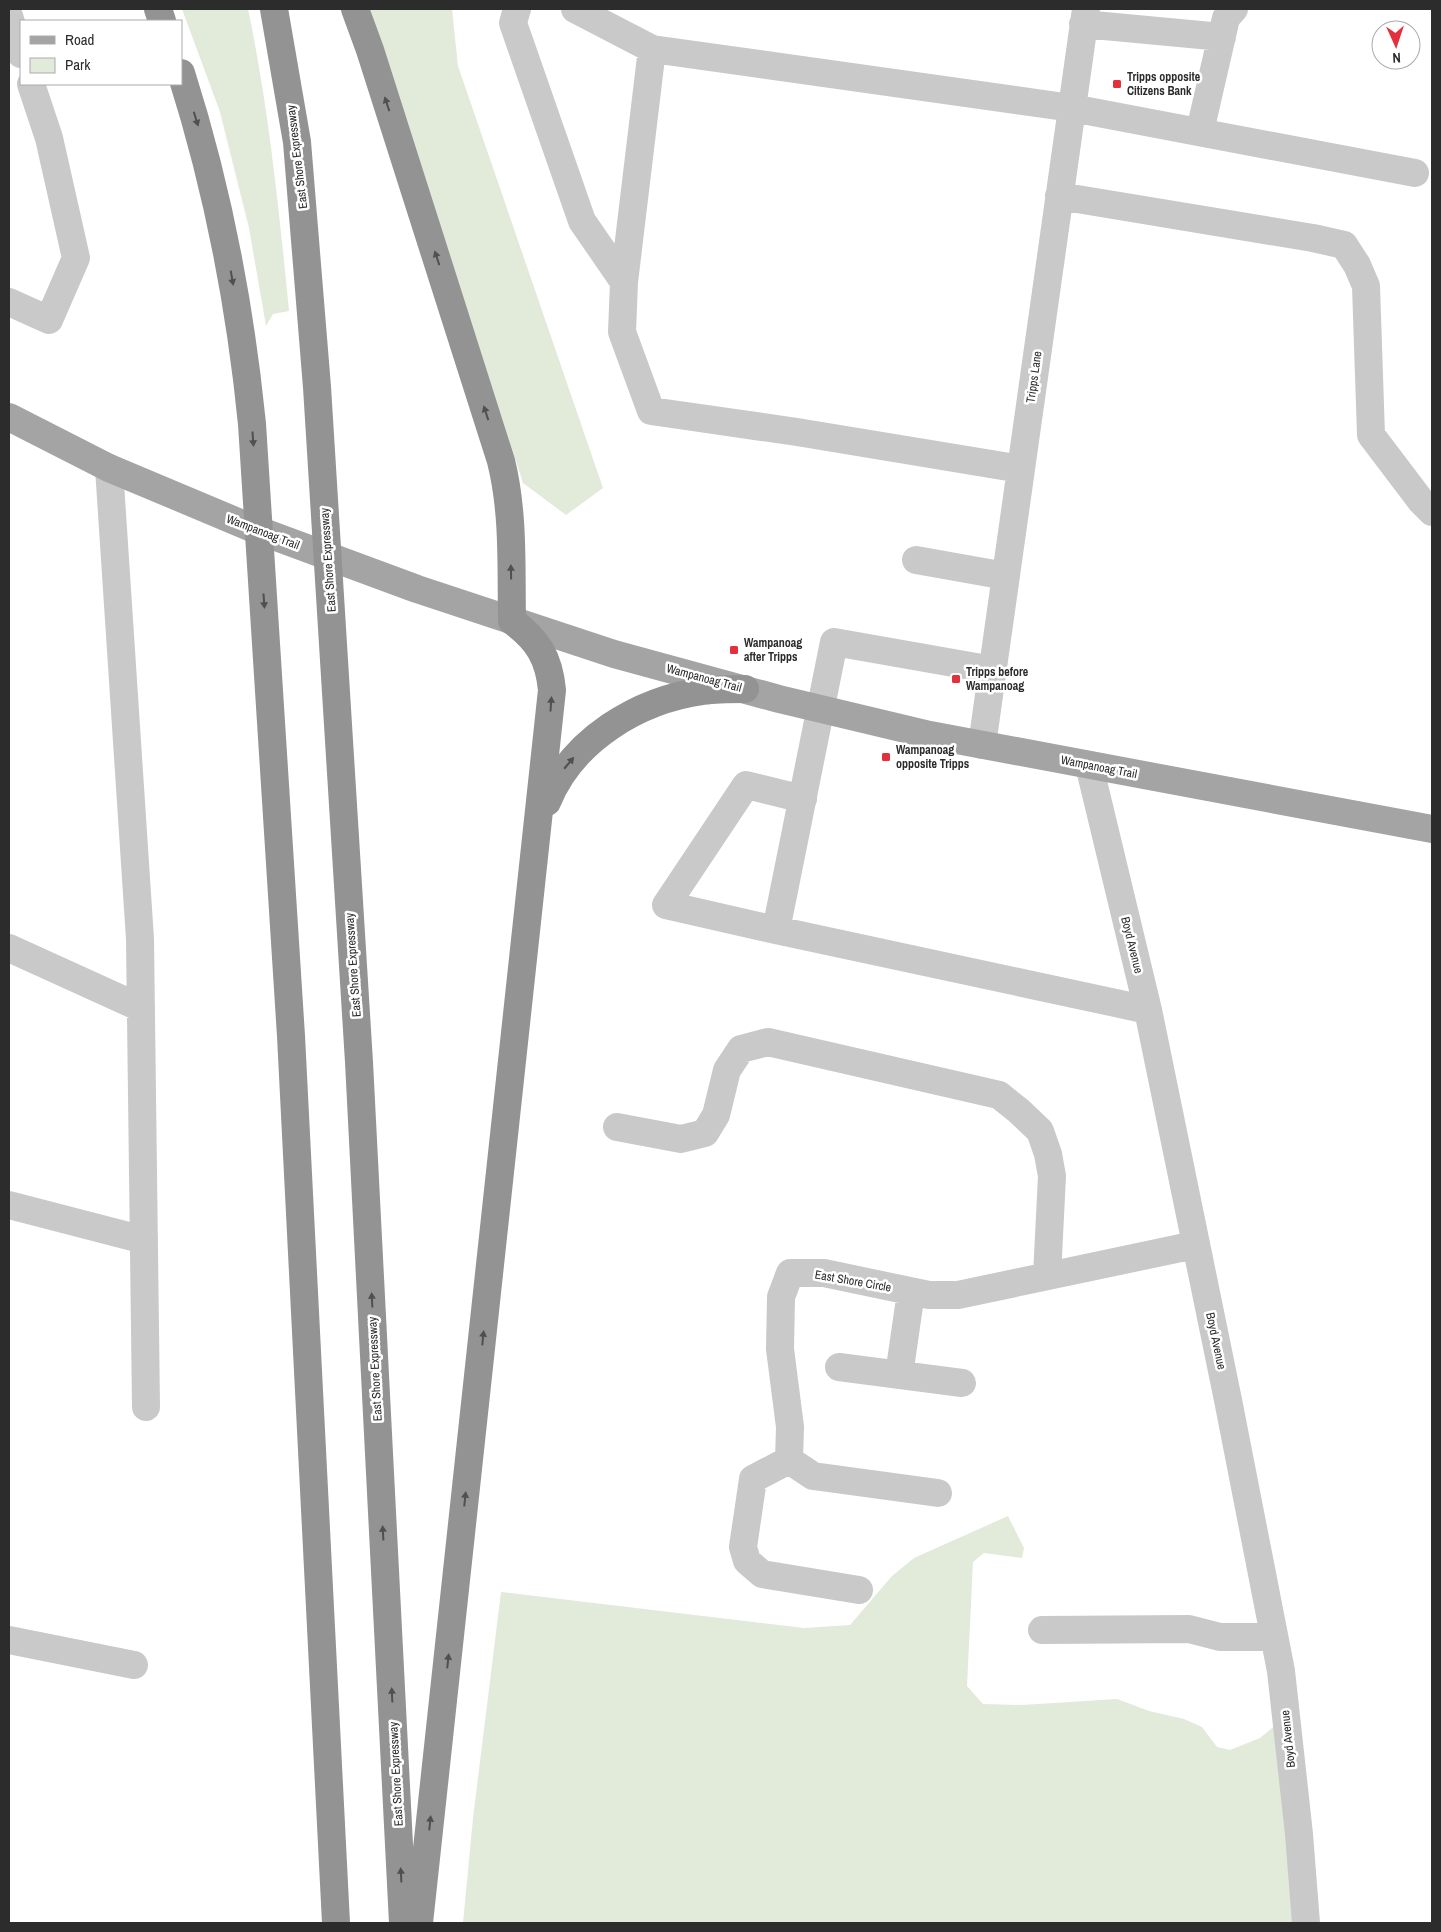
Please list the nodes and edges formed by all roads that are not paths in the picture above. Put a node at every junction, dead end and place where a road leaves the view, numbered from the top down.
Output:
1 (274, 9) edge
2 (356, 9) edge
3 (518, 9) edge
4 (575, 9) edge
5 (1234, 9) edge
6 (9, 16) edge
7 (1084, 16) edge
8 (1222, 37) junction
9 (652, 49) junction
10 (20, 51) edge
11 (182, 76) edge
12 (31, 85) edge
13 (1072, 108) junction
14 (1200, 131) junction
15 (1415, 173) dead end
16 (1059, 196) junction
17 (624, 282) junction
18 (9, 302) edge
19 (9, 418) edge
20 (108, 468) junction
21 (1021, 468) junction
22 (1432, 512) edge
23 (916, 560) dead end
24 (1006, 576) junction
25 (512, 621) junction
26 (993, 670) junction
27 (745, 689) junction
28 (820, 709) junction
29 (982, 745) junction
30 (1089, 765) junction
31 (803, 799) junction
32 (1432, 829) edge
33 (537, 839) junction
34 (776, 930) junction
35 (9, 948) edge
36 (141, 1008) junction
37 (1148, 1010) junction
38 (617, 1127) dead end
39 (9, 1206) edge
40 (144, 1240) junction
41 (1195, 1245) junction
42 (1047, 1276) junction
43 (911, 1292) junction
44 (839, 1367) dead end
45 (899, 1375) junction
46 (962, 1383) dead end
47 (146, 1407) dead end
48 (789, 1460) junction
49 (938, 1493) dead end
50 (859, 1590) dead end
51 (1042, 1630) dead end
52 (1274, 1636) junction
53 (9, 1640) edge
54 (134, 1664) dead end
55 (336, 1923) edge
56 (403, 1923) edge
57 (420, 1923) edge
58 (1306, 1923) edge

56 -> 1 highway, East Shore Expressway
25 -> 2 highway
3 - 17 street
4 - 9 street
5 - 8 street
6 - 10 street
7 - 8 street
7 - 13 street, Tripps Lane
8 - 14 street
9 - 13 street
9 - 17 street
11 -> 55 highway
12 - 18 street
13 - 14 street
13 - 16 street, Tripps Lane
14 - 15 street
16 - 21 street, Tripps Lane
16 - 22 street
17 - 21 street
19 - 20 main road, Wampanoag Trail
20 - 25 main road, Wampanoag Trail
20 - 36 street
21 - 24 street, Tripps Lane
23 - 24 street
24 - 26 street, Tripps Lane
25 - 27 main road, Wampanoag Trail
33 -> 25 highway
26 - 28 street
26 - 29 street, Tripps Lane
27 - 28 main road, Wampanoag Trail
33 -> 27 highway
28 - 29 main road, Wampanoag Trail
28 - 31 street
29 - 30 main road, Wampanoag Trail
30 - 32 main road, Wampanoag Trail
30 - 37 street, Boyd Avenue
31 - 34 street
31 - 34 street
57 -> 33 highway
34 - 37 street
35 - 36 street
36 - 40 street
37 - 41 street, Boyd Avenue
38 - 42 street
39 - 40 street
40 - 47 street
41 - 42 street, East Shore Circle
41 - 52 street, Boyd Avenue
42 - 43 street, East Shore Circle
43 - 45 street
43 - 48 street, East Shore Circle
44 - 45 street
45 - 46 street
48 - 49 street
48 - 50 street
51 - 52 street
52 - 58 street, Boyd Avenue
53 - 54 street

